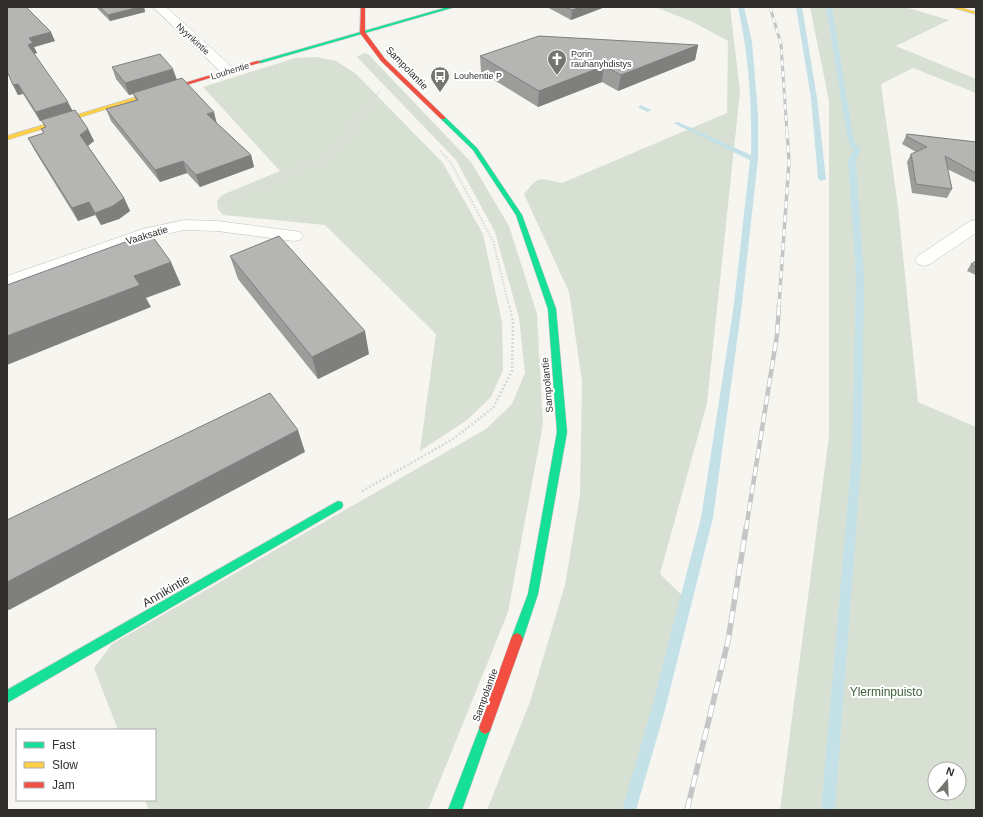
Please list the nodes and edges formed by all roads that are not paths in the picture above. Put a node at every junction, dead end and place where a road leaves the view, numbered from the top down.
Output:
1 (159, 7) edge
2 (363, 7) edge
3 (453, 7) edge
4 (953, 7) edge
5 (976, 13) edge
6 (362, 32) junction
7 (228, 71) junction
8 (7, 138) edge
9 (976, 225) edge
10 (294, 236) dead end
11 (924, 260) dead end
12 (7, 283) edge
13 (338, 505) road end
14 (7, 697) edge
15 (455, 810) edge

1 - 7 street, Nyyrikintie
2 - 6 street
3 - 6 street, Louhentie
4 - 5 street
6 - 7 street, Louhentie
6 - 15 street, Sampolantie
7 - 8 street, Louhentie
9 - 11 street
10 - 12 street, Vaaksatie
13 - 14 street, Annikintie

